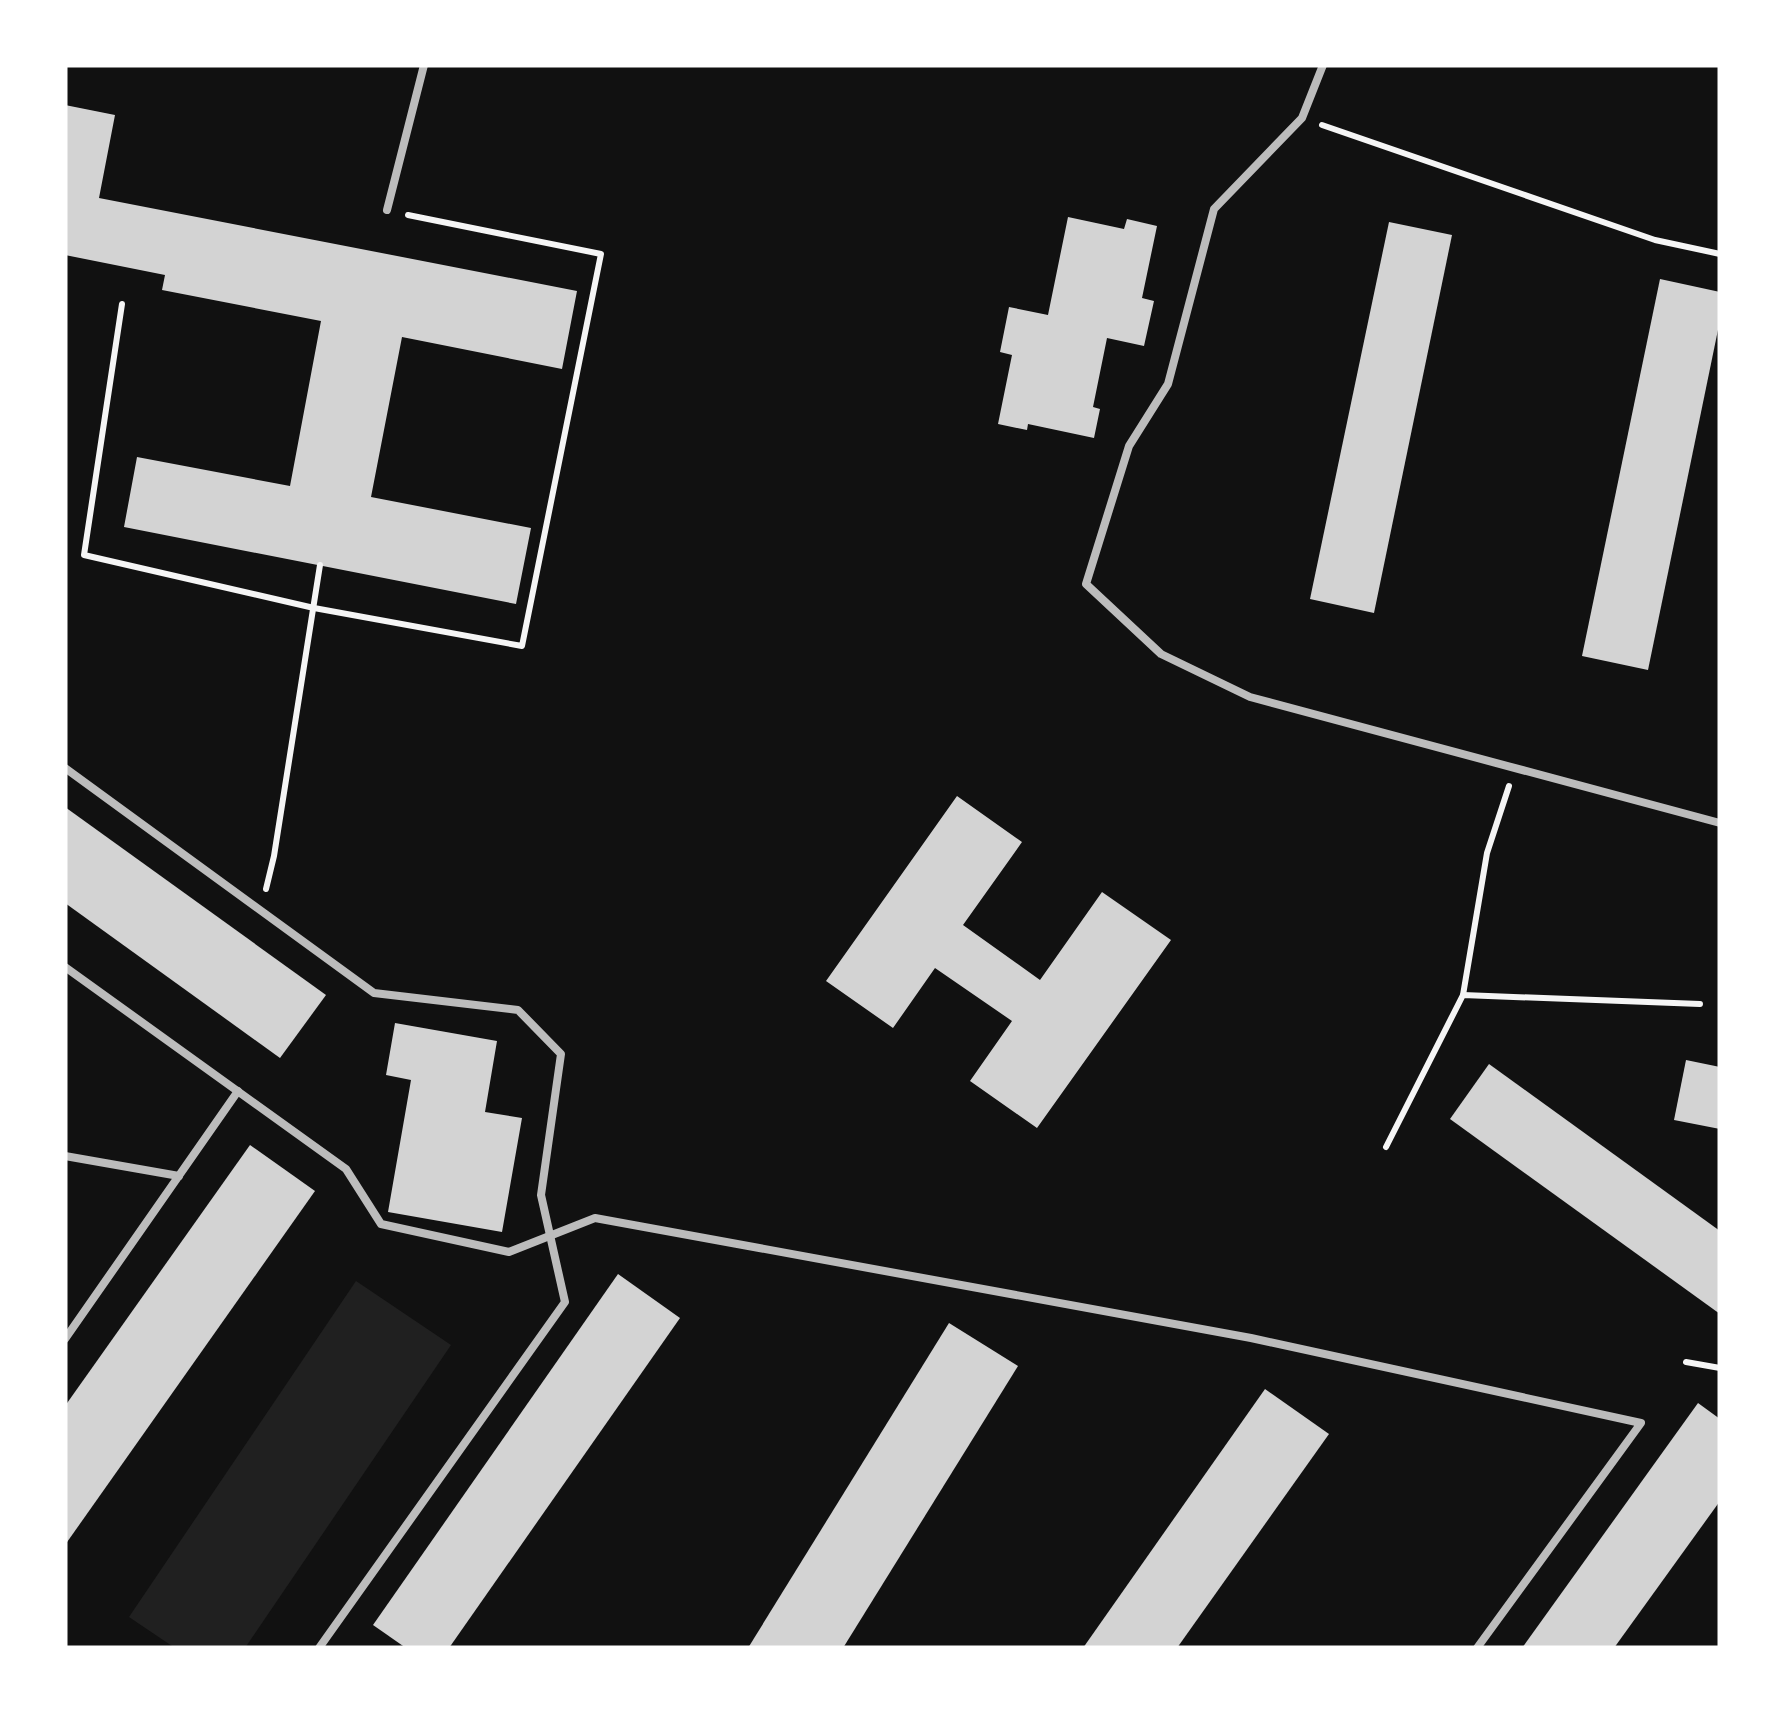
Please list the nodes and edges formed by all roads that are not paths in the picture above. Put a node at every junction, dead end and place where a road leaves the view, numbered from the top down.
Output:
1 (424, 65) edge
2 (1324, 65) edge
3 (387, 210) road end
4 (65, 768) edge
5 (1720, 822) edge
6 (65, 967) edge
7 (238, 1091) junction
8 (65, 1156) edge
9 (180, 1176) junction
10 (550, 1236) junction
11 (65, 1339) edge
12 (319, 1648) edge
13 (1477, 1648) edge

1 - 3 lane
2 - 5 lane
4 - 10 lane
6 - 7 lane
7 - 9 lane
7 - 10 lane
8 - 9 lane
9 - 11 lane
10 - 12 lane
10 - 13 lane

